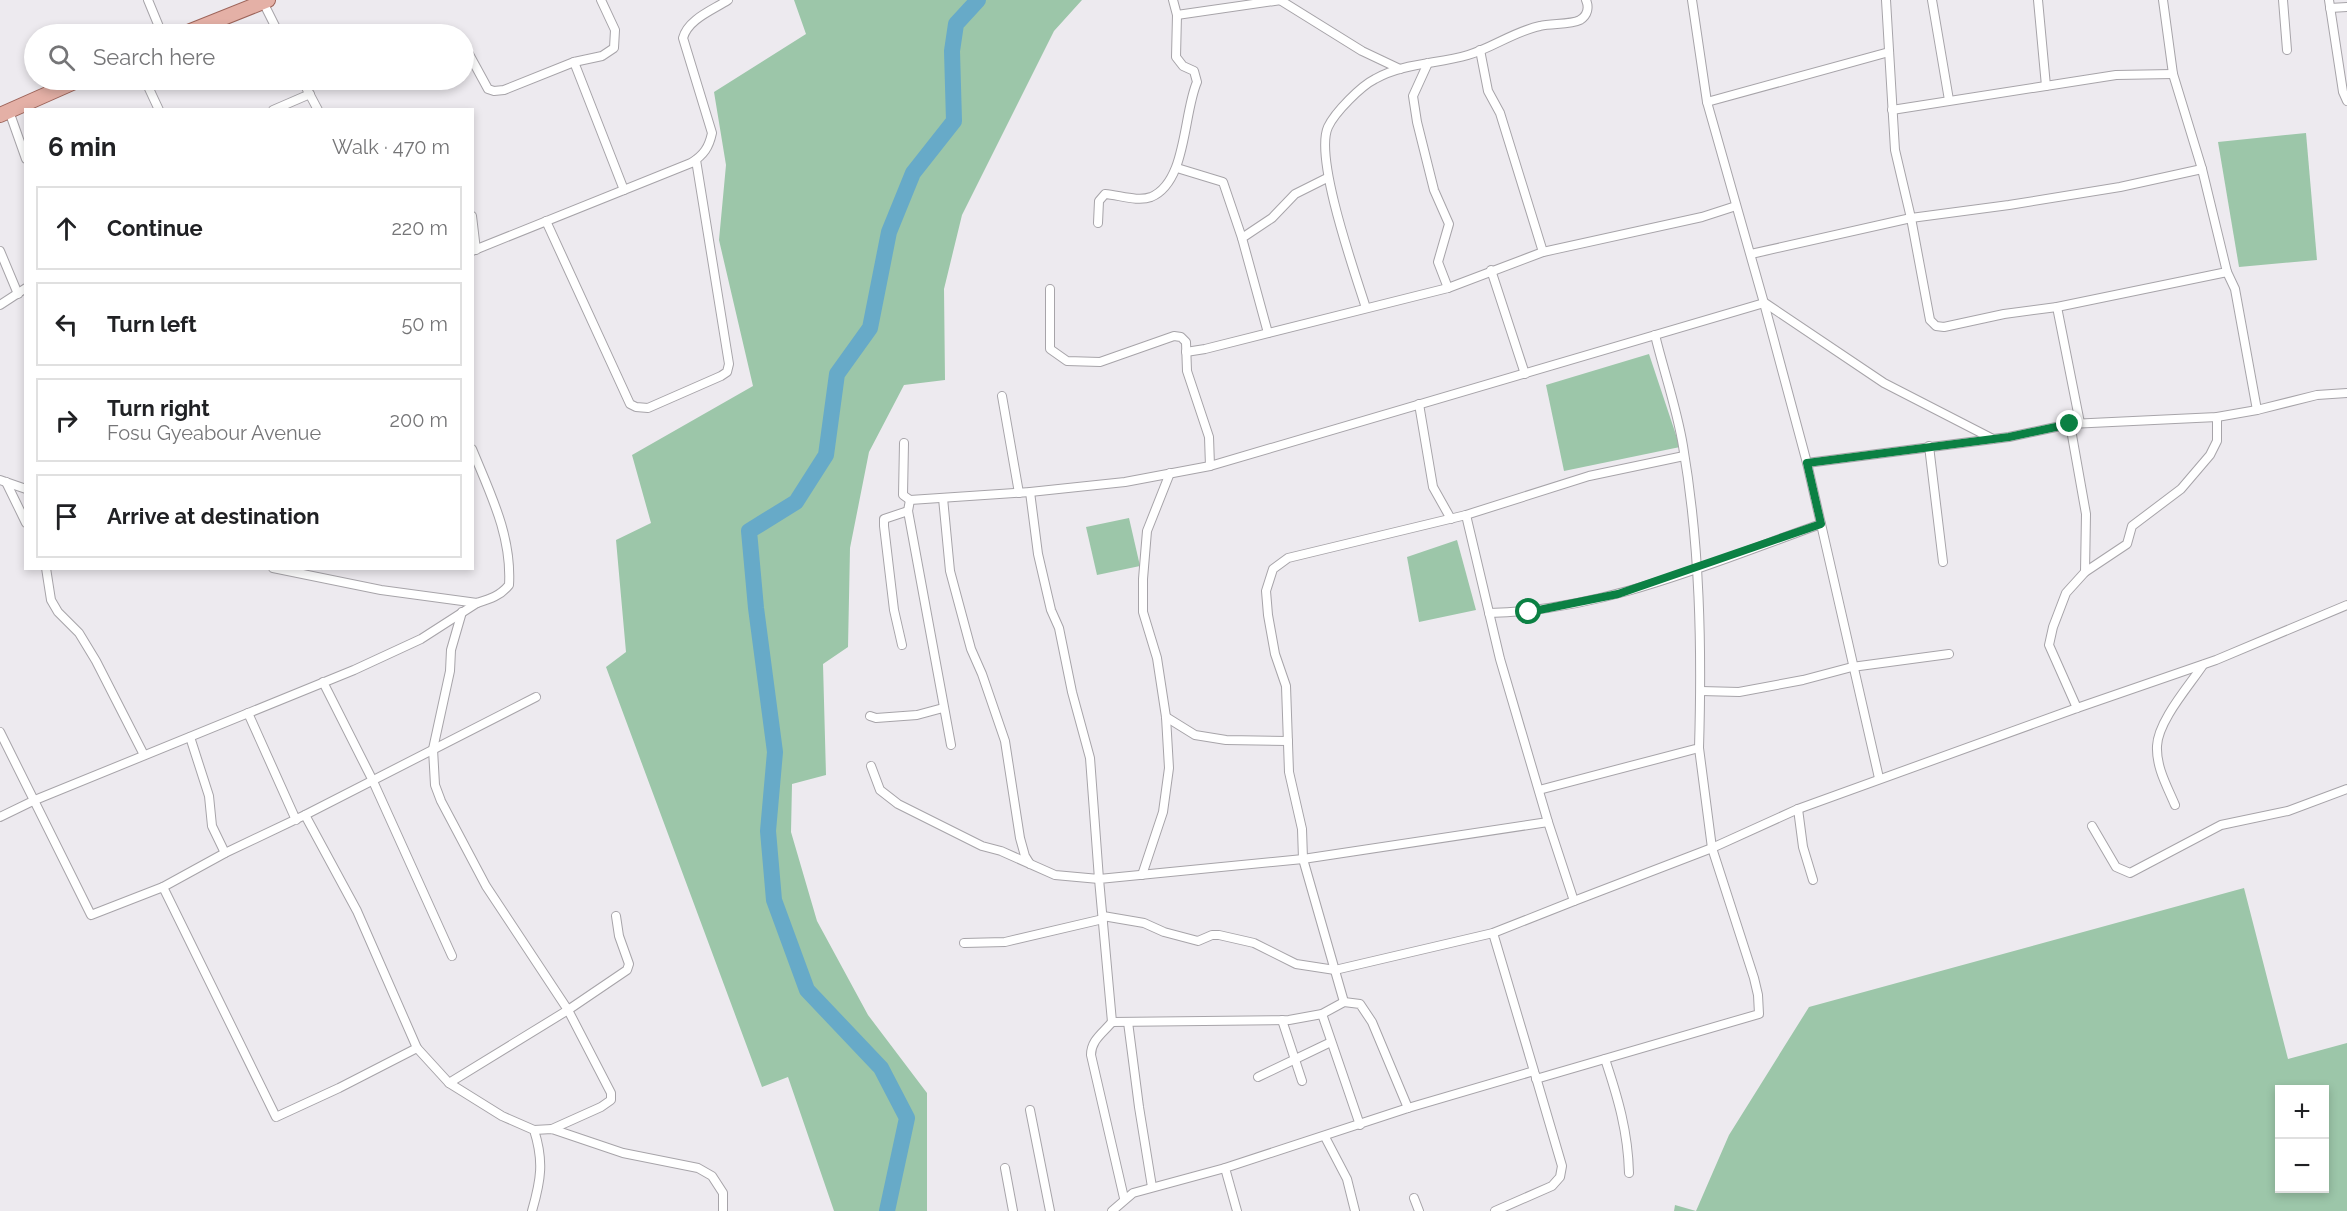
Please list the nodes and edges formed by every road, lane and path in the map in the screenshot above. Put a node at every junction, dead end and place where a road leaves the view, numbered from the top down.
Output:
1 (148, 0) edge
2 (601, 0) edge
3 (728, 0) edge
4 (1173, 0) edge
5 (1280, 0) edge
6 (1586, 0) edge
7 (1692, 0) edge
8 (1886, 0) edge
9 (1932, 0) edge
10 (2038, 0) edge
11 (2163, 0) edge
12 (2283, 0) edge
13 (266, 1) edge
14 (2329, 4) edge
15 (2347, 7) edge
16 (1177, 15) junction
17 (158, 24) edge
18 (208, 24) edge
19 (275, 24) edge
20 (1480, 50) junction
21 (2287, 50) dead end
22 (1889, 52) junction
23 (1379, 58) junction
24 (574, 62) junction
25 (474, 63) edge
26 (1428, 63) junction
27 (1400, 69) junction
28 (2173, 74) junction
29 (1376, 78) junction
30 (2046, 86) junction
31 (56, 90) edge
32 (150, 90) edge
33 (308, 90) edge
34 (310, 94) junction
35 (1949, 100) junction
36 (2347, 101) edge
37 (1707, 102) junction
38 (158, 108) edge
39 (278, 108) edge
40 (317, 108) edge
41 (1892, 110) junction
42 (4, 113) edge
43 (24, 155) edge
44 (696, 160) junction
45 (1177, 168) junction
46 (2202, 169) junction
47 (1327, 178) junction
48 (624, 190) junction
49 (1736, 206) junction
50 (1911, 218) junction
51 (546, 221) junction
52 (1098, 223) dead end
53 (1242, 238) junction
54 (474, 250) edge
55 (0, 251) edge
56 (1543, 252) junction
57 (1751, 254) junction
58 (1491, 270) junction
59 (2227, 272) junction
60 (1448, 288) junction
61 (1050, 290) dead end
62 (22, 291) edge
63 (1764, 303) junction
64 (0, 304) edge
65 (2057, 307) junction
66 (1366, 308) junction
67 (1268, 333) junction
68 (1655, 335) junction
69 (1186, 351) junction
70 (1525, 374) junction
71 (2347, 393) edge
72 (1002, 396) dead end
73 (1419, 404) junction
74 (2257, 410) junction
75 (2217, 417) junction
76 (2080, 423) junction
77 (2070, 424) junction
78 (1993, 439) junction
79 (904, 443) dead end
80 (1929, 447) junction
81 (474, 454) edge
82 (1684, 456) junction
83 (1807, 463) junction
84 (1210, 465) junction
85 (1170, 473) junction
86 (3, 481) edge
87 (24, 488) edge
88 (1030, 492) junction
89 (1018, 493) junction
90 (943, 498) junction
91 (910, 500) junction
92 (908, 510) junction
93 (1466, 515) junction
94 (24, 519) edge
95 (1451, 519) junction
96 (1821, 524) junction
97 (1943, 562) dead end
98 (1699, 568) junction
99 (46, 570) edge
100 (283, 570) edge
101 (2085, 572) junction
102 (477, 603) junction
103 (2347, 605) edge
104 (462, 612) junction
105 (1489, 613) junction
106 (902, 645) dead end
107 (1949, 654) dead end
108 (2203, 664) junction
109 (1852, 666) junction
110 (323, 682) junction
111 (1701, 691) junction
112 (536, 697) dead end
113 (943, 708) junction
114 (2076, 708) junction
115 (248, 714) junction
116 (870, 716) dead end
117 (1166, 717) junction
118 (0, 732) edge
119 (189, 737) junction
120 (1288, 741) junction
121 (951, 745) dead end
122 (1699, 748) junction
123 (433, 749) junction
124 (144, 755) junction
125 (871, 766) dead end
126 (1879, 778) junction
127 (372, 779) junction
128 (2347, 789) edge
129 (1539, 790) junction
130 (35, 800) junction
131 (2175, 805) dead end
132 (1798, 809) junction
133 (305, 815) junction
134 (0, 817) edge
135 (296, 820) junction
136 (1548, 822) junction
137 (2092, 826) dead end
138 (1712, 849) junction
139 (225, 853) junction
140 (1303, 859) junction
141 (1030, 864) junction
142 (1142, 875) junction
143 (1099, 879) junction
144 (1813, 880) dead end
145 (163, 887) junction
146 (1574, 901) junction
147 (616, 916) dead end
148 (1103, 917) junction
149 (1493, 933) junction
150 (964, 943) dead end
151 (452, 956) dead end
152 (1335, 970) junction
153 (1344, 1002) junction
154 (568, 1010) junction
155 (1322, 1014) junction
156 (1282, 1020) junction
157 (1112, 1022) junction
158 (1128, 1022) junction
159 (1331, 1042) junction
160 (417, 1048) junction
161 (1605, 1059) junction
162 (1295, 1060) junction
163 (1535, 1075) junction
164 (1258, 1077) dead end
165 (1302, 1081) dead end
166 (449, 1083) junction
167 (1408, 1108) junction
168 (1030, 1110) dead end
169 (1360, 1125) junction
170 (552, 1129) junction
171 (534, 1130) junction
172 (1325, 1137) junction
173 (1005, 1168) dead end
174 (1225, 1168) junction
175 (1629, 1173) dead end
176 (1152, 1188) junction
177 (1125, 1198) junction
178 (1414, 1198) dead end
179 (1355, 1209) edge
180 (532, 1211) edge
181 (723, 1211) edge
182 (1014, 1211) edge
183 (1050, 1211) edge
184 (1112, 1211) edge
185 (1237, 1211) edge
186 (1344, 1211) edge
187 (1419, 1211) edge
188 (1495, 1211) edge

1 - 17 street
2 - 24 street
3 - 44 street
4 - 16 street
5 - 16 street
5 - 23 street
6 - 20 street
7 - 37 street
8 - 22 street
9 - 35 street
10 - 30 street
11 - 28 street
12 - 21 street
13 - 18 main road
13 - 19 street
14 - 15 street
14 - 36 street
16 - 45 street
20 - 26 street
20 - 56 street
22 - 37 street
22 - 41 street
23 - 27 street
23 - 29 street
24 - 25 street
24 - 48 street
26 - 27 street
26 - 60 street
27 - 29 street
28 - 30 street
28 - 46 street
29 - 47 street
30 - 35 street
31 - 42 main road
32 - 38 street
33 - 34 street
34 - 39 street
34 - 40 street
35 - 41 street
37 - 49 street
41 - 50 street
42 - 43 street
44 - 48 street
44 - 51 street
45 - 52 street
45 - 53 street
46 - 50 street
46 - 59 street
47 - 53 street
47 - 66 street
48 - 51 street
49 - 56 street
49 - 57 street
50 - 57 street
50 - 65 street
51 - 54 street
53 - 67 street
55 - 62 street
56 - 58 street
57 - 63 street
58 - 60 street
58 - 70 street
59 - 65 street
59 - 74 street
60 - 66 street
61 - 69 street
62 - 64 street
63 - 68 street
63 - 78 street
63 - 83 street
65 - 76 street
66 - 67 street
67 - 69 street
68 - 70 street
68 - 82 street
69 - 84 street
70 - 73 street
71 - 74 street
72 - 89 street
73 - 84 street
73 - 95 street
74 - 75 street
75 - 76 street
75 - 101 street
76 - 77 street
77 - 78 street
77 - 101 street
78 - 80 street
79 - 91 street
80 - 83 street
80 - 97 street
81 - 102 street
82 - 93 street
82 - 98 street
83 - 96 street
84 - 85 street
85 - 88 street
85 - 117 street
86 - 87 street
86 - 94 street
88 - 89 street
88 - 143 street
89 - 90 street
90 - 91 street
90 - 141 street
91 - 92 street
92 - 106 street
92 - 113 street
93 - 95 street
93 - 105 street
95 - 120 street
96 - 98 street
96 - 109 street
98 - 105 street
98 - 111 street
99 - 124 street
100 - 102 street
101 - 114 street
102 - 104 street
103 - 108 street
104 - 110 street
104 - 123 street
105 - 129 street
107 - 109 street
108 - 114 street
108 - 131 street
109 - 111 street
109 - 126 street
110 - 115 street
110 - 127 street
111 - 122 street
112 - 123 street
113 - 116 street
113 - 121 street
114 - 126 street
115 - 119 street
115 - 135 street
117 - 120 street
117 - 142 street
118 - 130 street
119 - 124 street
119 - 139 street
120 - 140 street
122 - 129 street
122 - 138 street
123 - 127 street
123 - 154 street
124 - 130 street
125 - 141 street
126 - 132 street
127 - 133 street
127 - 151 street
128 - 137 street
129 - 136 street
130 - 134 street
130 - 145 street
132 - 138 street
132 - 144 street
133 - 135 street
133 - 160 street
135 - 139 street
136 - 140 street
136 - 146 street
138 - 146 street
138 - 161 street
139 - 145 street
140 - 142 street
140 - 152 street
141 - 143 street
142 - 143 street
143 - 148 street
145 - 160 street
146 - 149 street
147 - 154 street
148 - 150 street
148 - 152 street
148 - 157 street
149 - 152 street
149 - 163 street
152 - 153 street
153 - 155 street
153 - 167 street
154 - 166 street
154 - 170 street
155 - 156 street
155 - 159 street
156 - 158 street
156 - 162 street
157 - 158 street
157 - 177 street
158 - 176 street
159 - 162 street
159 - 169 street
160 - 166 street
161 - 163 street
161 - 175 street
162 - 164 street
162 - 165 street
163 - 167 street
163 - 188 street
166 - 171 street
167 - 169 street
168 - 183 street
169 - 172 street
170 - 171 street
170 - 181 street
171 - 180 street
172 - 174 street
172 - 179 street
173 - 182 street
174 - 176 street
174 - 185 street
176 - 177 street
177 - 184 street
178 - 187 street
179 - 186 street

